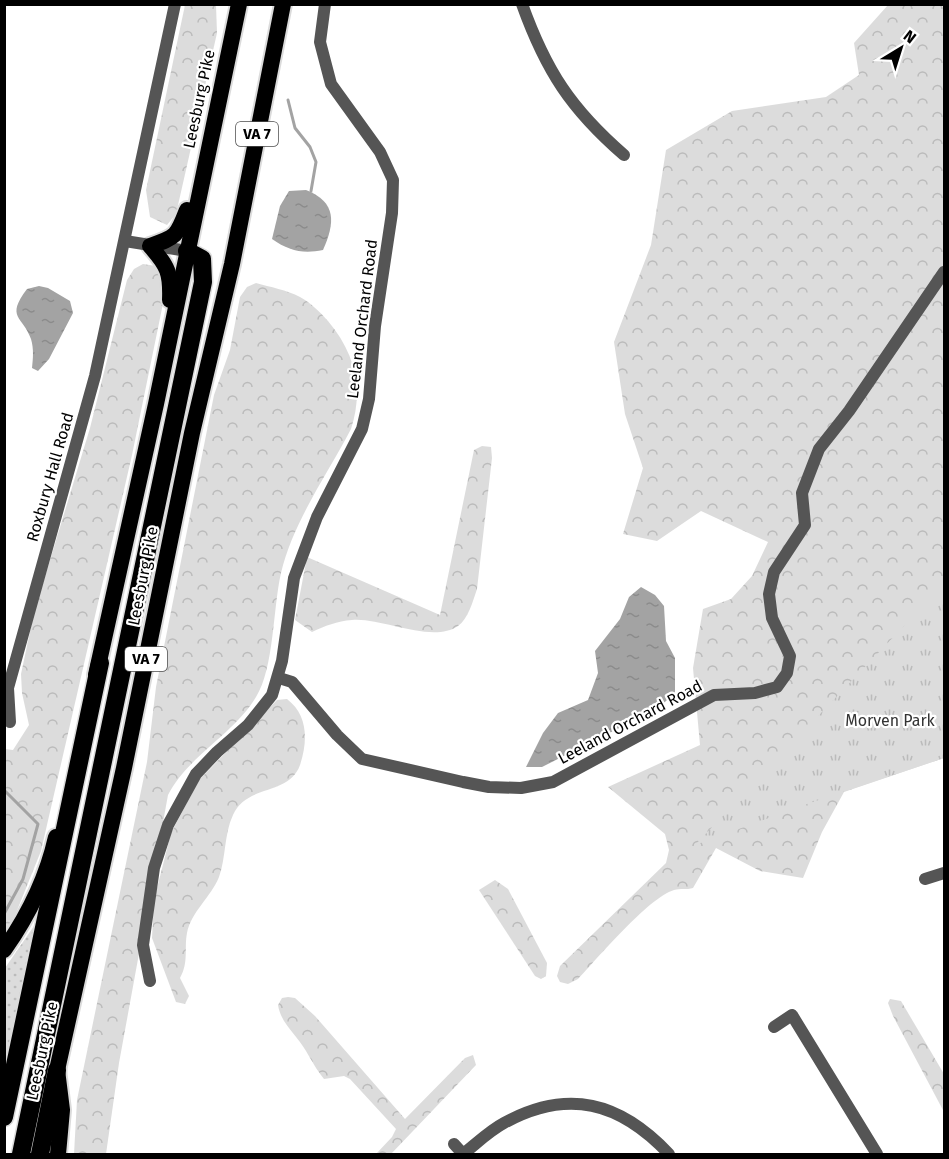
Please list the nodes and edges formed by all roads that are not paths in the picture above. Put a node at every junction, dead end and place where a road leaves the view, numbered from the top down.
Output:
1 (175, 4) edge
2 (239, 4) edge
3 (283, 4) edge
4 (325, 4) edge
5 (522, 4) edge
6 (207, 152) junction
7 (624, 155) dead end
8 (125, 241) junction
9 (150, 246) junction
10 (187, 251) junction
11 (945, 272) edge
12 (170, 334) junction
13 (100, 663) junction
14 (279, 678) junction
15 (10, 722) dead end
16 (945, 873) edge
17 (925, 879) dead end
18 (4, 950) edge
19 (150, 981) dead end
20 (774, 1027) dead end
21 (57, 1070) junction
22 (4, 1117) edge
23 (454, 1144) dead end
24 (21, 1155) edge
25 (40, 1155) edge
26 (58, 1155) edge
27 (669, 1155) edge
28 (877, 1155) edge

1 - 8 street, Roxbury Hall Road
2 - 6 highway, Leesburg Pike / VA 7
3 - 21 highway, Leesburg Pike / VA 7
4 - 14 street, Leeland Orchard Road
5 - 7 street
6 - 9 highway
6 - 10 highway, Leesburg Pike / VA 7
8 - 9 street
8 - 15 street, Roxbury Hall Road
9 - 10 street
9 - 12 highway
10 - 12 highway, Leesburg Pike / VA 7
10 - 24 highway
11 - 14 street, Leeland Orchard Road
12 - 13 highway, Leesburg Pike / VA 7
13 - 18 highway
13 - 22 highway, Leesburg Pike / VA 7
14 - 19 street, Leeland Orchard Road
16 - 17 street
20 - 28 street
21 - 25 highway, Leesburg Pike / VA 7
21 - 26 highway
23 - 27 street

